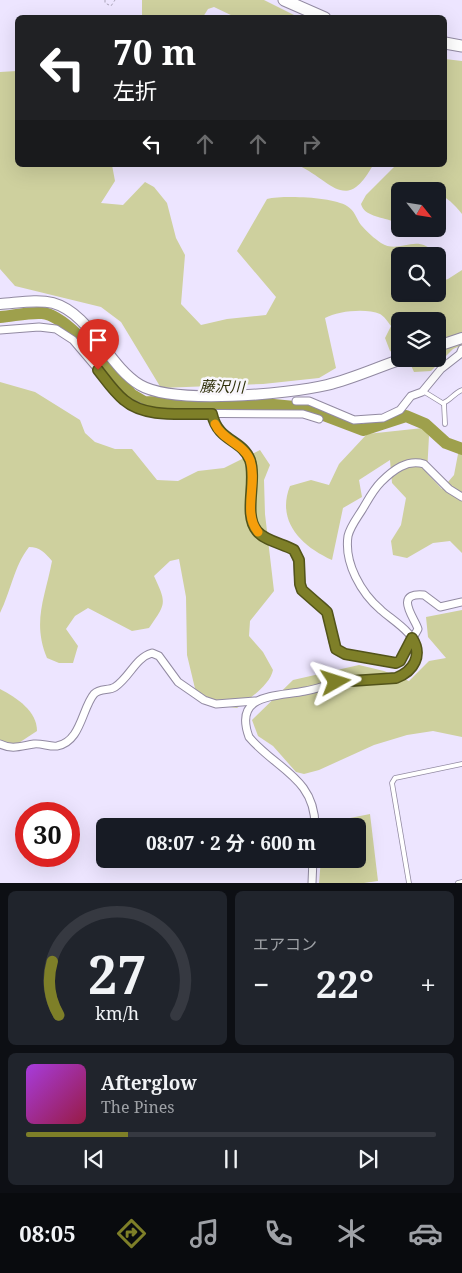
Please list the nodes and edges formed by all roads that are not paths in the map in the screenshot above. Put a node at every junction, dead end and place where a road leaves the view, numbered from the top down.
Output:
1 (284, 0) edge
2 (318, 15) edge
3 (447, 43) edge
4 (462, 46) edge
5 (0, 304) edge
6 (0, 330) edge
7 (462, 338) edge
8 (446, 343) edge
9 (462, 349) edge
10 (391, 363) edge
11 (299, 390) junction
12 (462, 390) edge
13 (423, 391) junction
14 (296, 401) junction
15 (443, 403) junction
16 (212, 414) junction
17 (292, 414) junction
18 (318, 419) dead end
19 (445, 424) dead end
20 (462, 497) edge
21 (462, 602) edge
22 (412, 638) junction
23 (255, 701) junction
24 (0, 744) edge
25 (462, 764) edge
26 (315, 818) edge
27 (313, 868) edge
28 (462, 882) edge
29 (312, 883) edge
30 (409, 883) edge
31 (458, 883) edge

1 - 2 main road
3 - 4 main road
5 - 11 street
6 - 16 street
7 - 8 street
9 - 13 street
10 - 11 street
11 - 14 street
12 - 15 lane
13 - 14 street
13 - 15 lane
14 - 17 street
15 - 19 lane
16 - 17 street
16 - 22 street
17 - 18 street
20 - 22 street
21 - 22 street
22 - 23 street
23 - 24 street
23 - 26 street
25 - 30 lane
27 - 29 street
28 - 31 lane

